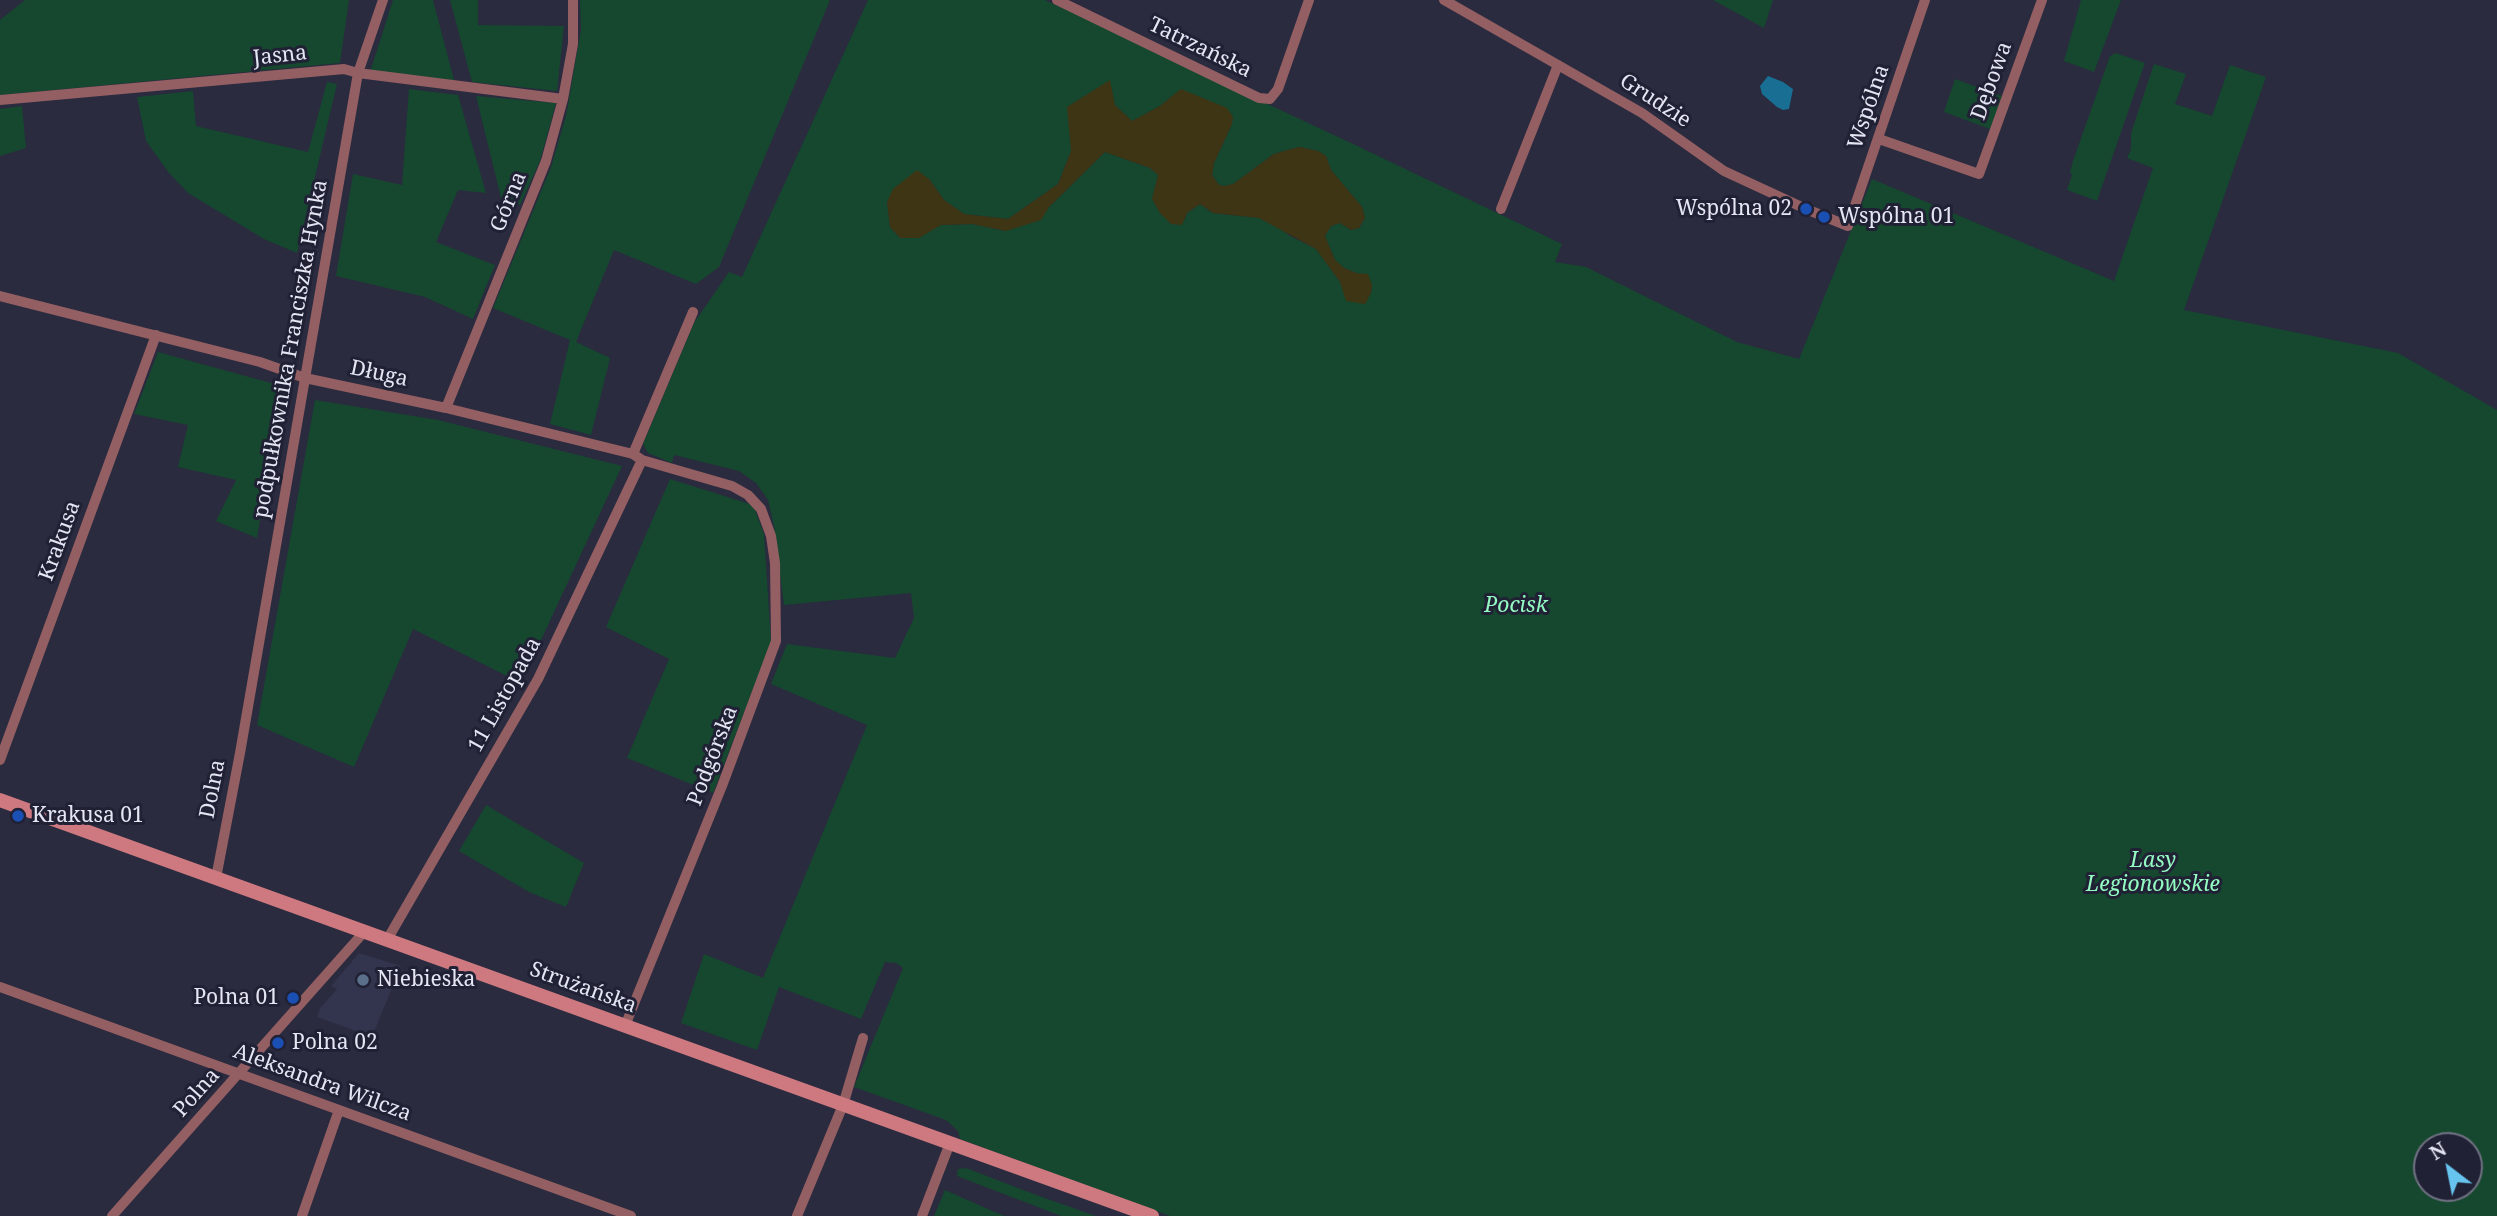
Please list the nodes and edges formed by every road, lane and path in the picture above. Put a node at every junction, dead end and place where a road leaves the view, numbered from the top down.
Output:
1 (383, 0) edge
2 (573, 0) edge
3 (1057, 0) edge
4 (1309, 0) edge
5 (1444, 0) edge
6 (1926, 0) edge
7 (2042, 0) edge
8 (1558, 65) junction
9 (358, 73) junction
10 (563, 99) junction
11 (0, 100) edge
12 (1880, 139) junction
13 (1501, 209) dead end
14 (1848, 226) joint
15 (0, 296) edge
16 (693, 312) dead end
17 (156, 335) junction
18 (304, 378) junction
19 (446, 408) junction
20 (637, 457) junction
21 (748, 495) joint
22 (247, 707) joint
23 (0, 760) edge
24 (0, 800) edge
25 (216, 878) junction
26 (364, 932) junction
27 (387, 940) junction
28 (0, 987) edge
29 (625, 1026) junction
30 (863, 1038) dead end
31 (240, 1073) junction
32 (843, 1105) junction
33 (338, 1110) junction
34 (950, 1143) junction
35 (112, 1216) edge
36 (302, 1216) edge
37 (631, 1216) edge
38 (797, 1216) edge
39 (922, 1216) edge
40 (1152, 1216) edge

1 - 9 street, podpułkownika Franciszka Hynka
2 - 10 street, Górna
3 - 4 street, Tatrzańska
5 - 8 street, Grudzie
6 - 12 street, Wspólna
7 - 12 street, Dębowa
8 - 13 street
8 - 14 street, Grudzie
9 - 10 street, Jasna
9 - 11 street, Jasna
9 - 18 street, podpułkownika Franciszka Hynka
10 - 19 street, Górna
12 - 14 street, Wspólna
15 - 17 street, Długa
16 - 20 street, 11 Listopada
17 - 18 street, Długa
17 - 23 street, Krakusa
18 - 19 street, Długa
18 - 22 street, podpułkownika Franciszka Hynka
19 - 20 street, Długa
20 - 21 street, Długa
20 - 27 street, 11 Listopada
21 - 29 street, Podgórska
22 - 25 street, Dolna
24 - 25 main road, Strużańska
25 - 26 main road, Strużańska
26 - 27 main road, Strużańska
26 - 31 street, Polna
27 - 29 main road, Strużańska
28 - 31 street, Aleksandra Wilcza
29 - 32 main road, Strużańska
30 - 32 street
31 - 33 street, Aleksandra Wilcza
31 - 35 street, Polna
32 - 34 main road, Strużańska
32 - 38 street
33 - 36 street
33 - 37 street, Aleksandra Wilcza
34 - 39 street
34 - 40 main road, Strużańska

